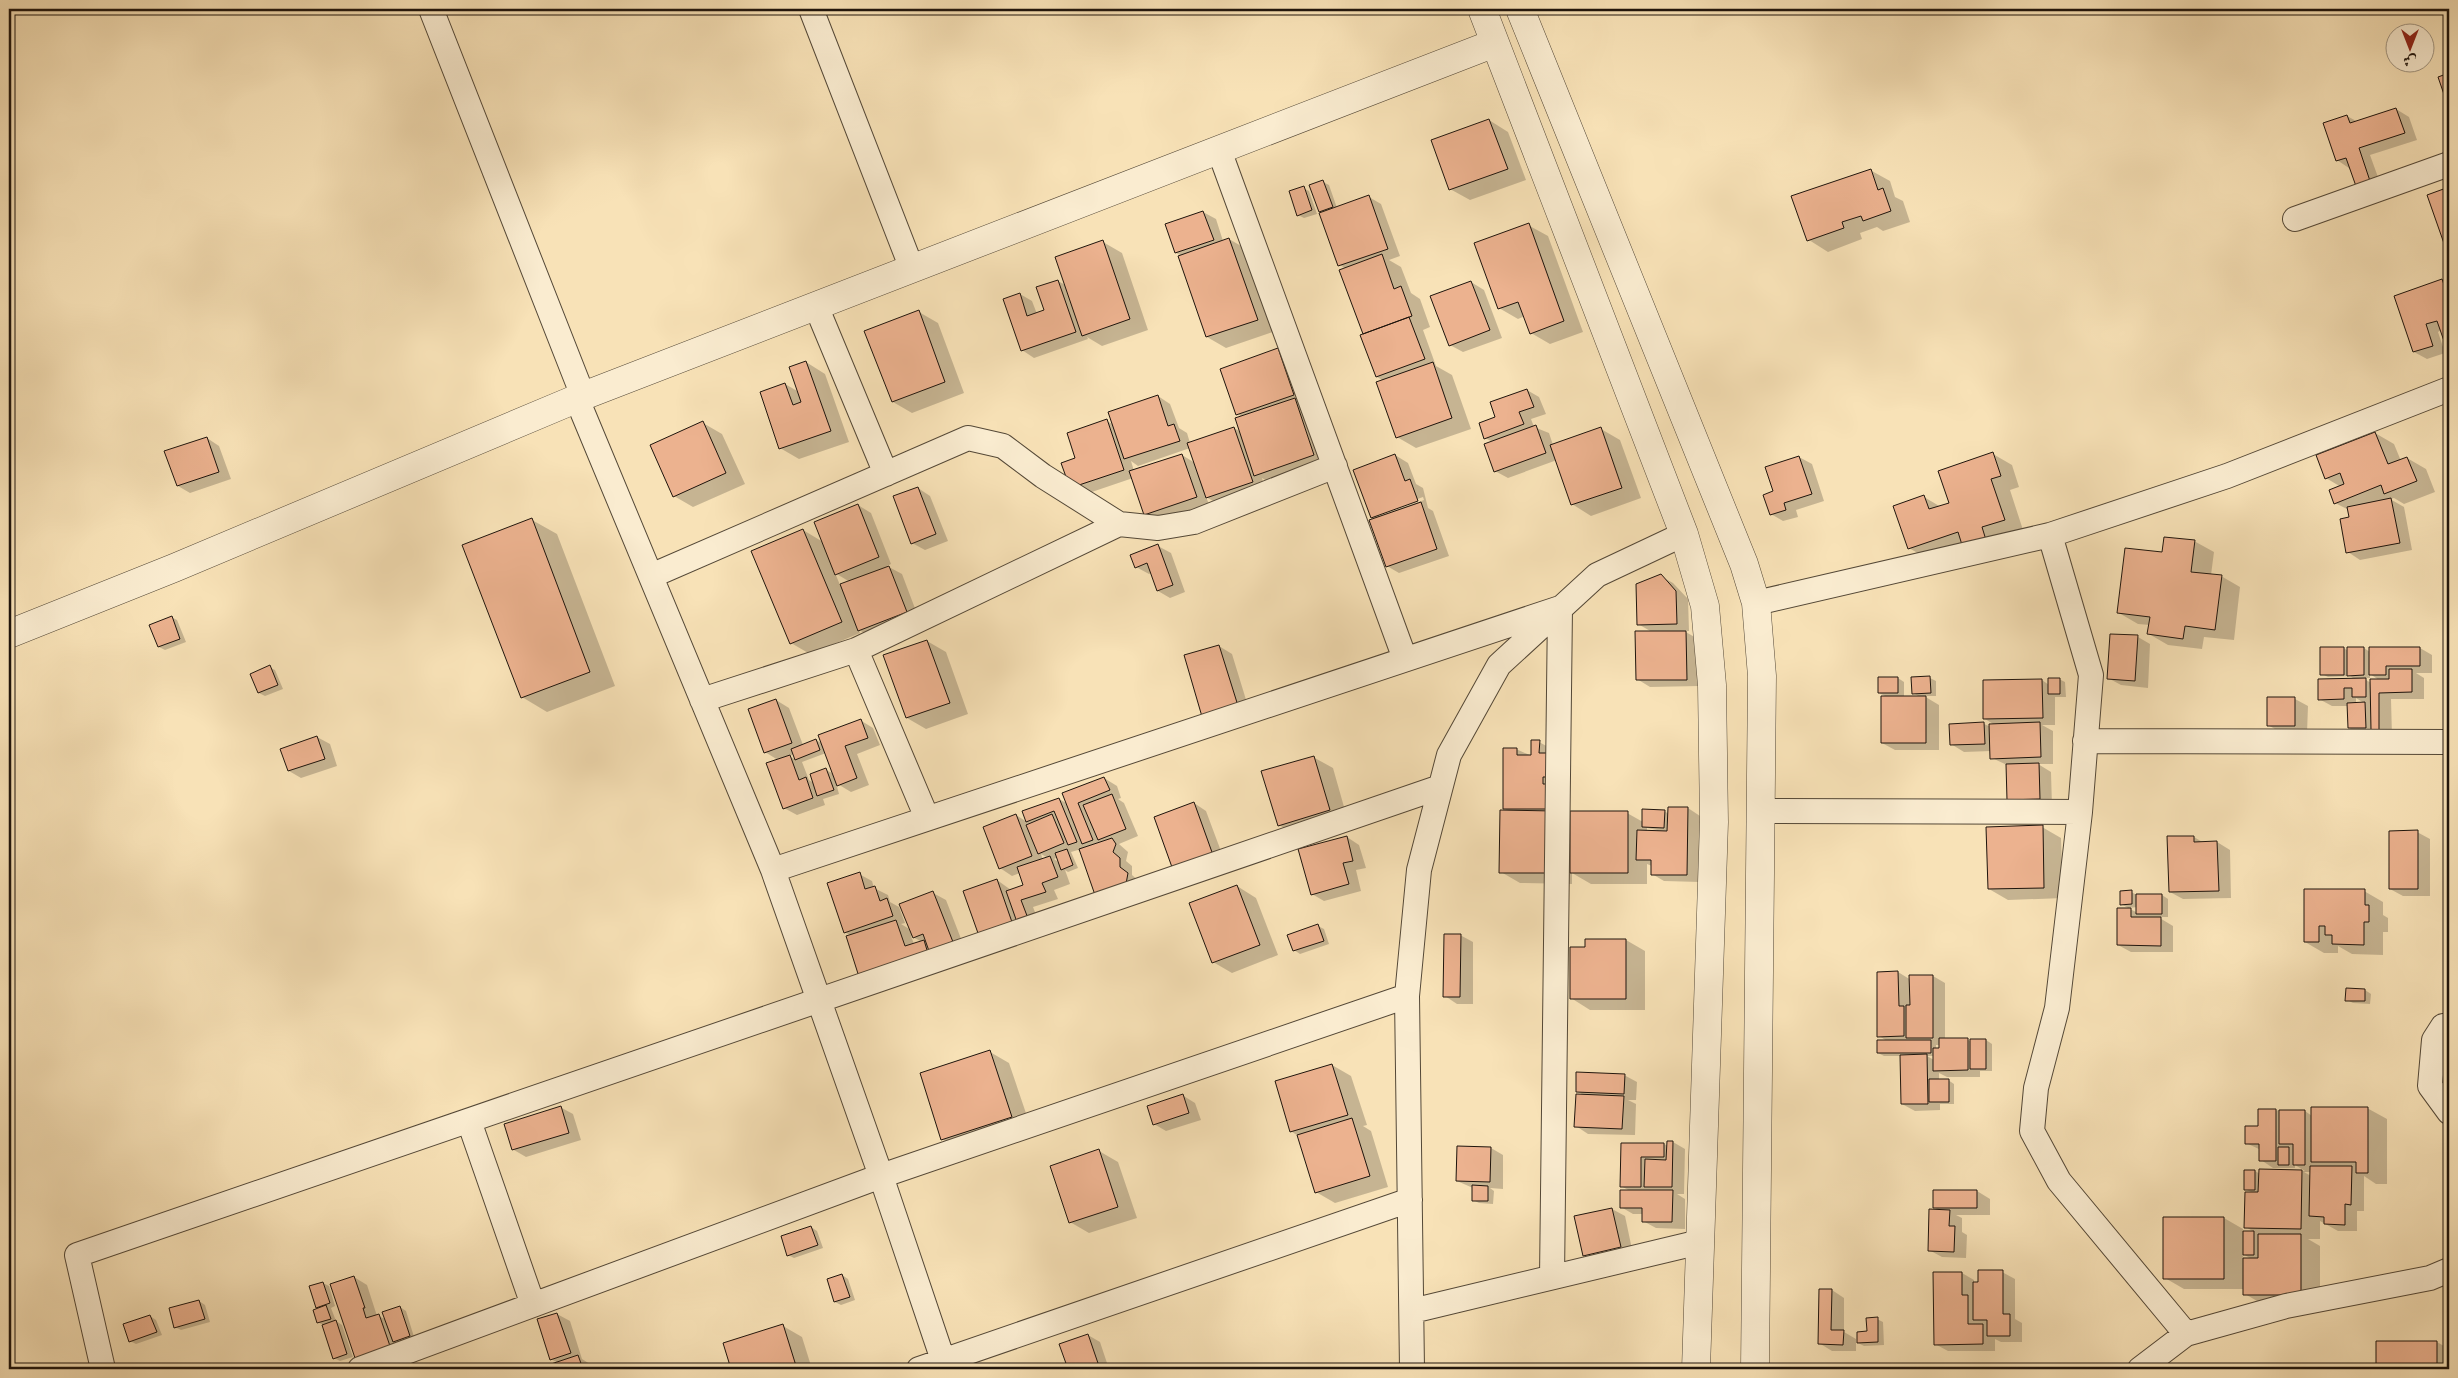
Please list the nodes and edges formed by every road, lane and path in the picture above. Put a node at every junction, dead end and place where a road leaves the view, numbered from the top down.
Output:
1 (431, 9) edge
2 (811, 9) edge
3 (1482, 9) edge
4 (1520, 9) edge
5 (1495, 43) junction
6 (1219, 150) junction
7 (2449, 164) edge
8 (2295, 219) dead end
9 (912, 269) junction
10 (816, 306) junction
11 (2449, 390) edge
12 (580, 398) junction
13 (1335, 466) junction
14 (886, 474) junction
15 (1119, 524) junction
16 (1684, 534) junction
17 (2050, 535) junction
18 (651, 576) junction
19 (1756, 603) junction
20 (1560, 608) junction
21 (9, 634) edge
22 (856, 650) junction
23 (1405, 660) junction
24 (702, 700) junction
25 (2085, 741) junction
26 (2449, 742) edge
27 (1440, 787) junction
28 (1760, 812) junction
29 (2080, 812) junction
30 (927, 818) junction
31 (773, 870) junction
32 (1407, 996) junction
33 (819, 1000) junction
34 (2449, 1025) edge
35 (2449, 1112) edge
36 (469, 1121) junction
37 (881, 1176) junction
38 (1410, 1200) junction
39 (1700, 1242) junction
40 (2449, 1270) edge
41 (1552, 1277) junction
42 (533, 1305) junction
43 (1412, 1310) junction
44 (2186, 1334) junction
45 (945, 1365) edge
46 (104, 1369) edge
47 (360, 1369) edge
48 (919, 1369) edge
49 (1412, 1369) edge
50 (1696, 1369) edge
51 (1755, 1369) edge
52 (2140, 1369) edge

1 - 12 street
2 - 9 street
3 - 5 street
4 - 19 street
5 - 6 street
5 - 16 street
6 - 9 street
6 - 13 street
7 - 8 street
9 - 10 street
10 - 12 street
10 - 14 street
11 - 17 street
12 - 18 street
12 - 21 street
13 - 15 street
13 - 23 street
14 - 15 street
14 - 18 street
15 - 22 street
16 - 20 street
16 - 39 street
17 - 19 street
17 - 25 street
18 - 24 street
19 - 28 street
20 - 23 street
20 - 27 street
20 - 41 street
22 - 24 street
22 - 30 street
23 - 30 street
24 - 31 street
25 - 26 street
25 - 29 street
27 - 32 street
27 - 33 street
28 - 29 street
28 - 51 street
29 - 44 street
30 - 31 street
31 - 33 street
32 - 37 street
32 - 38 street
33 - 36 street
33 - 37 street
34 - 35 street
36 - 42 street
36 - 46 street
37 - 42 street
37 - 45 street
38 - 43 street
38 - 45 street
39 - 41 street
39 - 50 street
40 - 44 street
41 - 43 street
42 - 47 street
43 - 49 street
44 - 52 street
45 - 48 street

